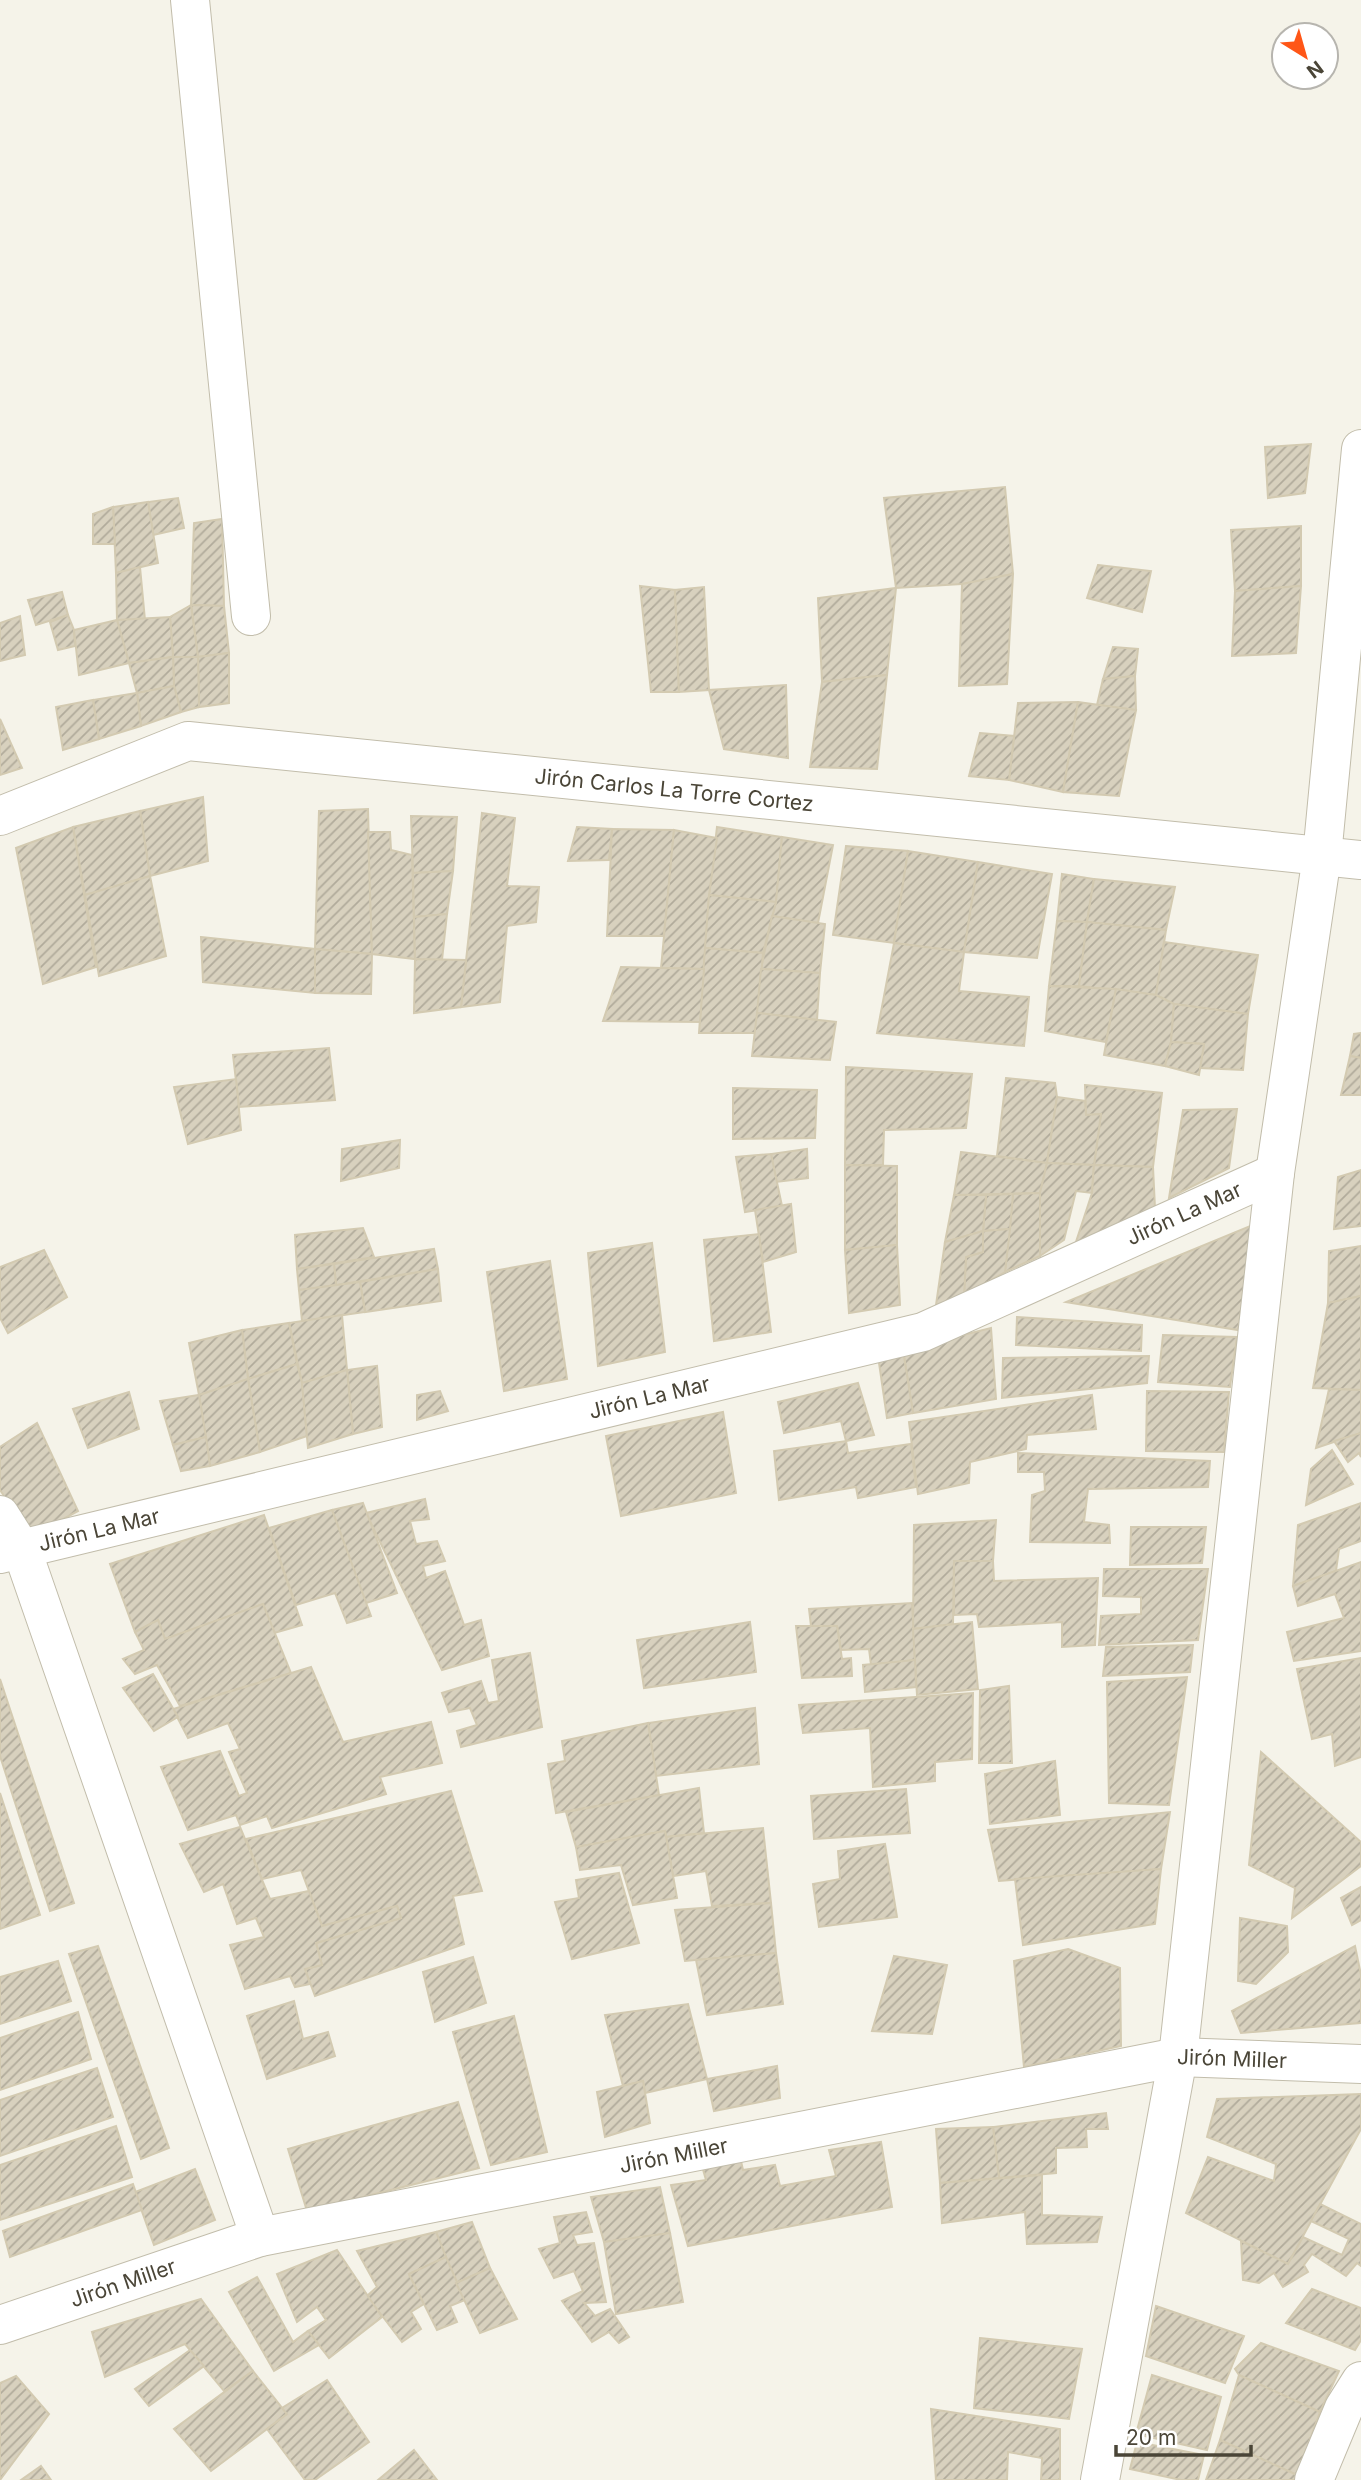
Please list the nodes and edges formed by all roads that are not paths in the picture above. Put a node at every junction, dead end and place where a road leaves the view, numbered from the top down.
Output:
1 (190, 0) edge
2 (1361, 449) edge
3 (251, 616) dead end
4 (0, 816) edge
5 (1322, 856) junction
6 (1361, 860) edge
7 (1275, 1173) junction
8 (0, 1515) edge
9 (11, 1552) edge
10 (1178, 2057) junction
11 (1361, 2064) edge
12 (260, 2237) junction
13 (0, 2325) edge
14 (1361, 2381) edge
15 (1100, 2480) edge
16 (1314, 2480) edge

1 - 3 street
2 - 5 street
4 - 5 street, Jirón Carlos La Torre Cortez
5 - 6 street, Jirón Carlos La Torre Cortez
5 - 7 street
7 - 9 street, Jirón La Mar
7 - 10 street
8 - 9 street
9 - 12 street
10 - 11 street, Jirón Miller
10 - 12 street, Jirón Miller
10 - 15 street
12 - 13 street, Jirón Miller
14 - 16 street

